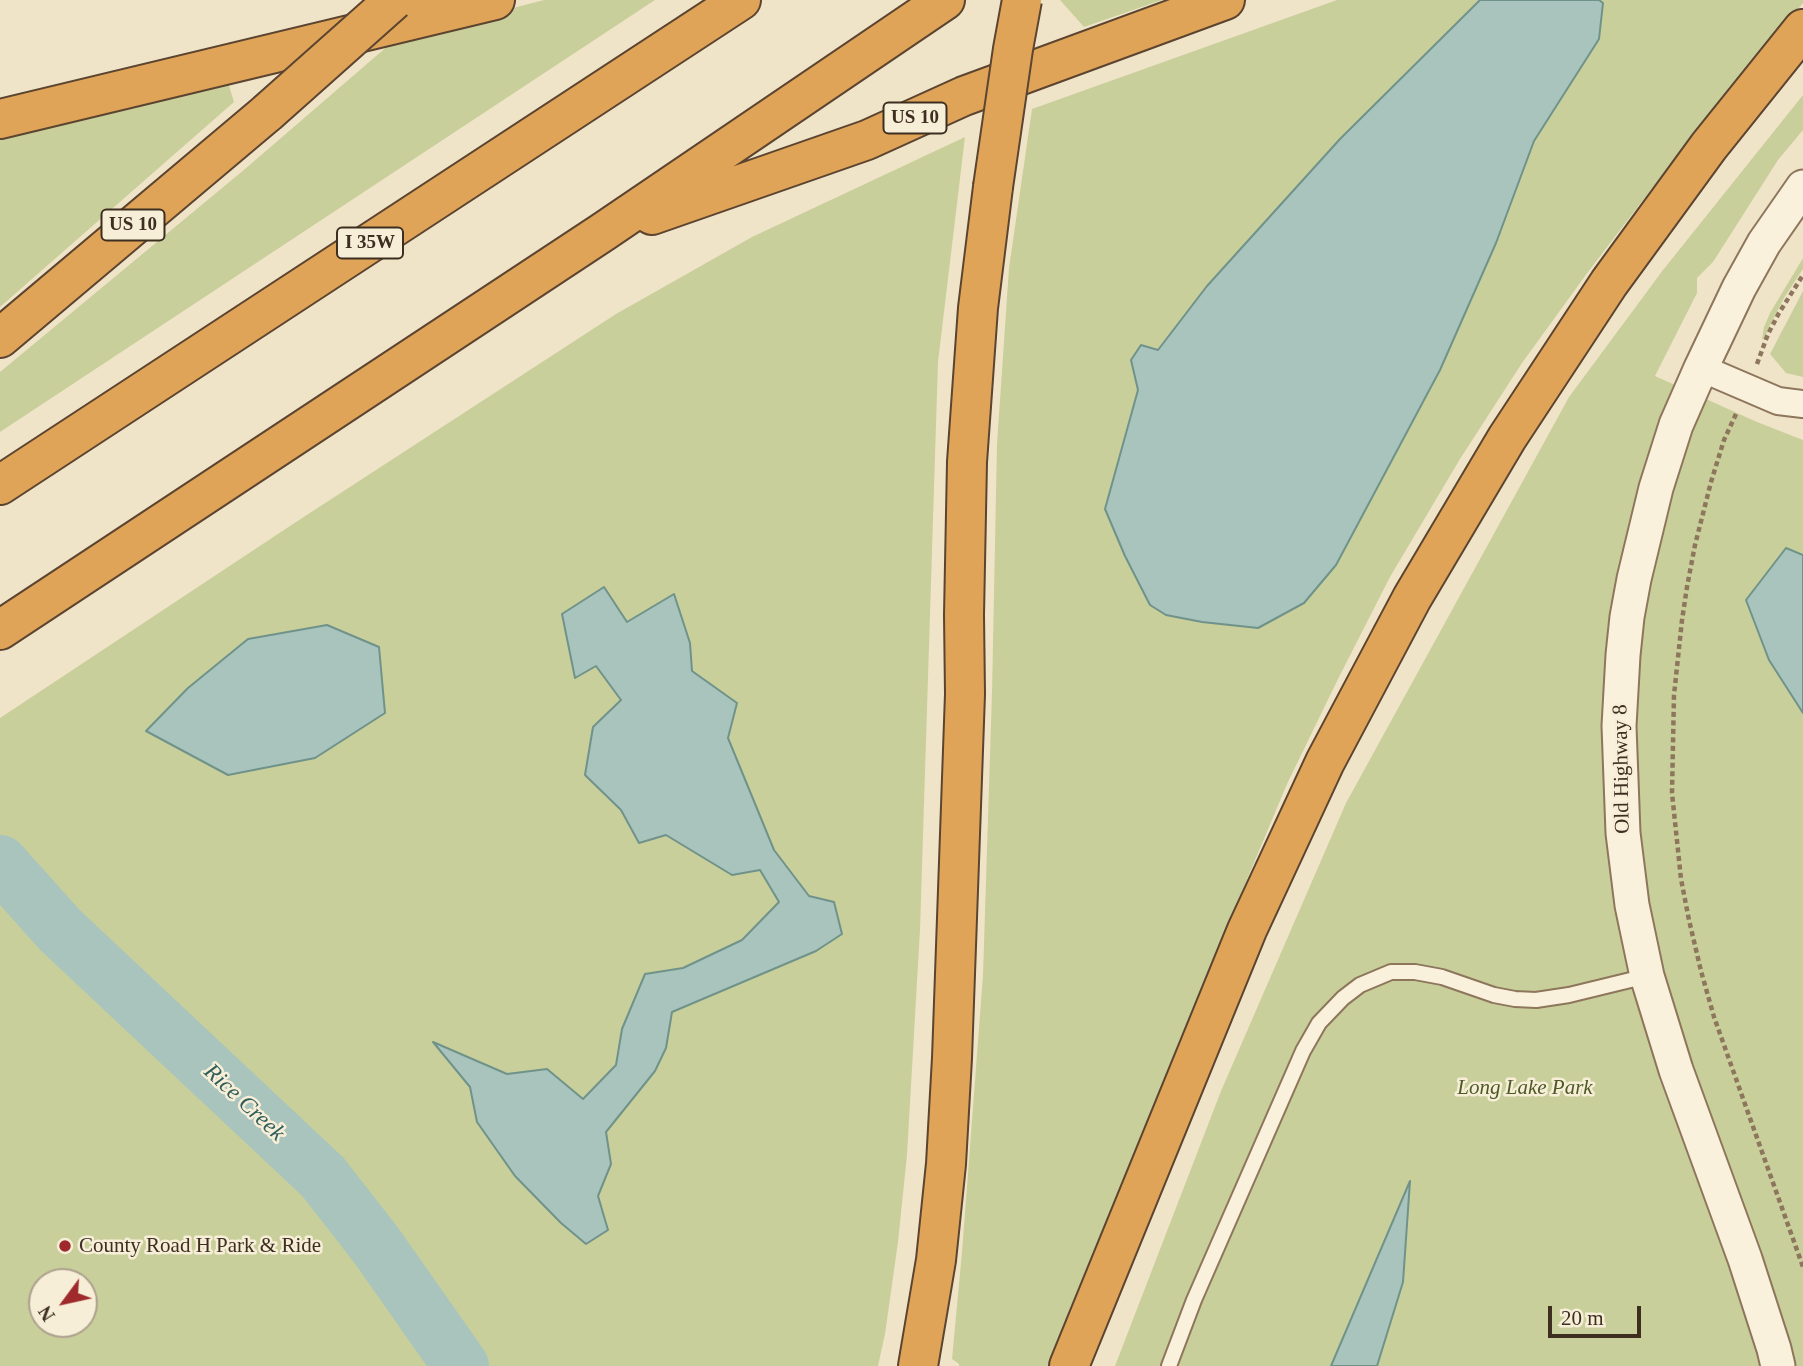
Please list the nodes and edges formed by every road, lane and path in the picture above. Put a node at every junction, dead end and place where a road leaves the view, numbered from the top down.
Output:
1 (394, 0) edge
2 (495, 0) edge
3 (741, 0) edge
4 (945, 0) edge
5 (1022, 0) edge
6 (1225, 0) edge
7 (1803, 29) edge
8 (0, 119) edge
9 (1803, 187) edge
10 (603, 232) junction
11 (1803, 275) edge
12 (0, 338) edge
13 (1762, 353) dead end
14 (1701, 368) junction
15 (1803, 404) edge
16 (1733, 419) dead end
17 (0, 485) edge
18 (0, 631) edge
19 (1647, 976) junction
20 (1803, 1267) edge
21 (918, 1366) edge
22 (1069, 1366) edge
23 (1169, 1366) edge
24 (1778, 1366) edge

1 - 12 highway, US 10, bridge
2 - 8 highway
3 - 17 highway, I 35W
4 - 10 highway
5 - 21 highway, bridge
6 - 10 highway, US 10
7 - 22 highway
9 - 14 street, Old Highway 8
10 - 18 highway
11 - 13 path
14 - 15 street
14 - 19 street, Old Highway 8
16 - 20 path
19 - 23 lane
19 - 24 street, Old Highway 8

